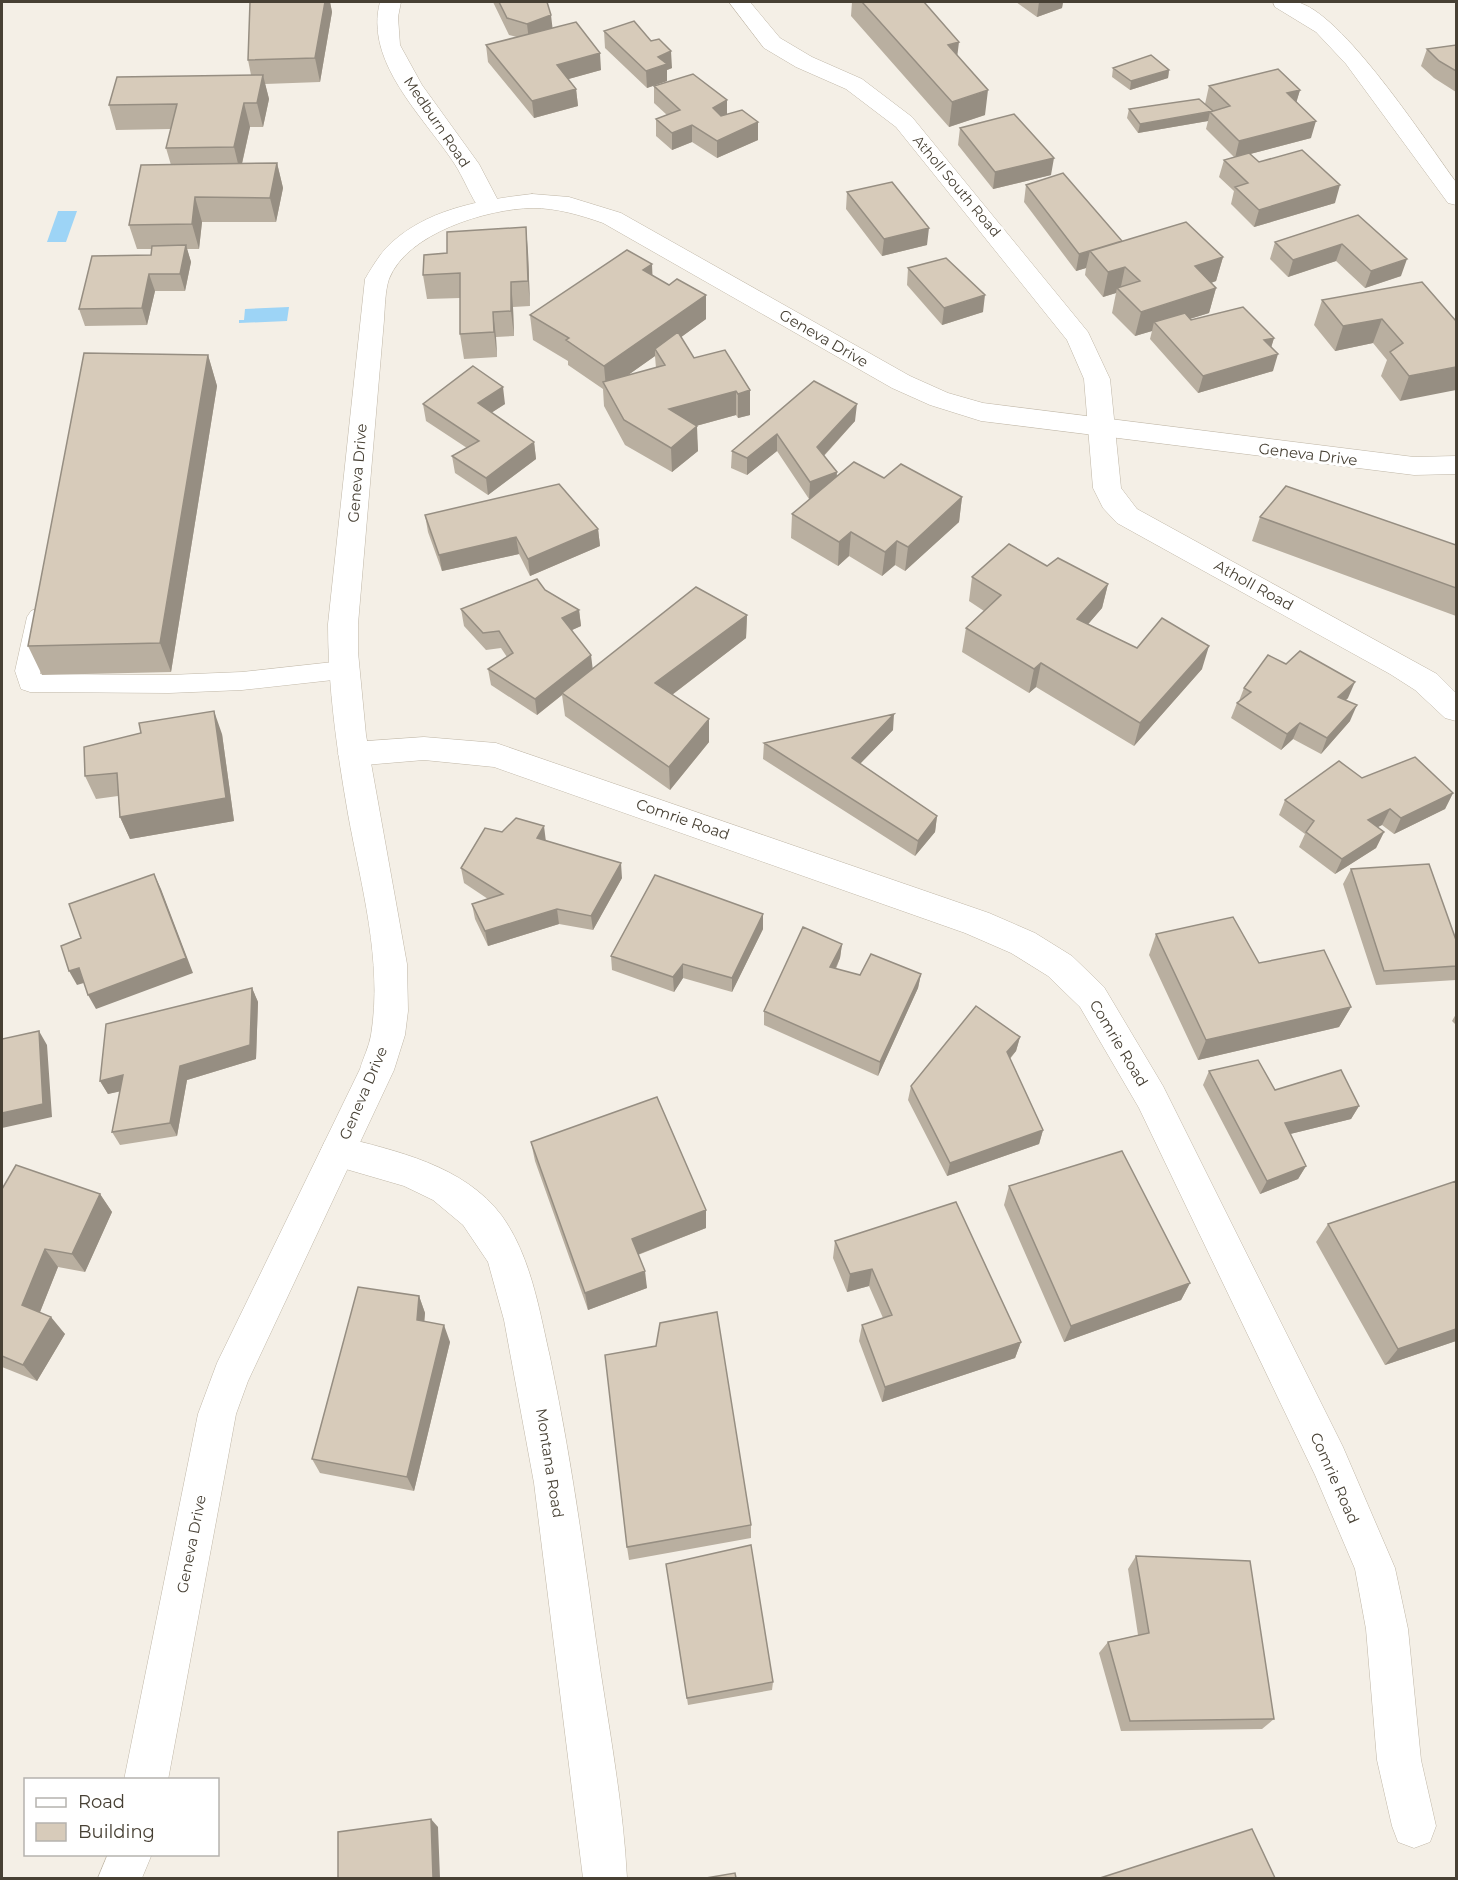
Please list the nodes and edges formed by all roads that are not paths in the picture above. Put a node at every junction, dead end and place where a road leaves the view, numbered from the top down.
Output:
1 (390, 2) edge
2 (739, 2) edge
3 (1282, 2) edge
4 (1456, 198) edge
5 (489, 206) junction
6 (1100, 429) junction
7 (1456, 465) edge
8 (46, 589) edge
9 (342, 670) junction
10 (1456, 710) edge
11 (353, 754) junction
12 (338, 1152) junction
13 (146, 1778) edge
14 (1414, 1826) dead end
15 (129, 1856) edge
16 (120, 1878) edge
17 (605, 1878) edge

1 - 5 street, Medburn Road
2 - 6 street, Atholl South Road
3 - 4 street
5 - 6 street, Geneva Drive
5 - 9 street, Geneva Drive
6 - 7 street, Geneva Drive
6 - 10 street, Atholl Road
8 - 9 lane
9 - 11 street, Geneva Drive
11 - 12 street, Geneva Drive
11 - 14 street, Comrie Road
12 - 13 street, Geneva Drive
12 - 17 street, Montana Road
15 - 16 street

